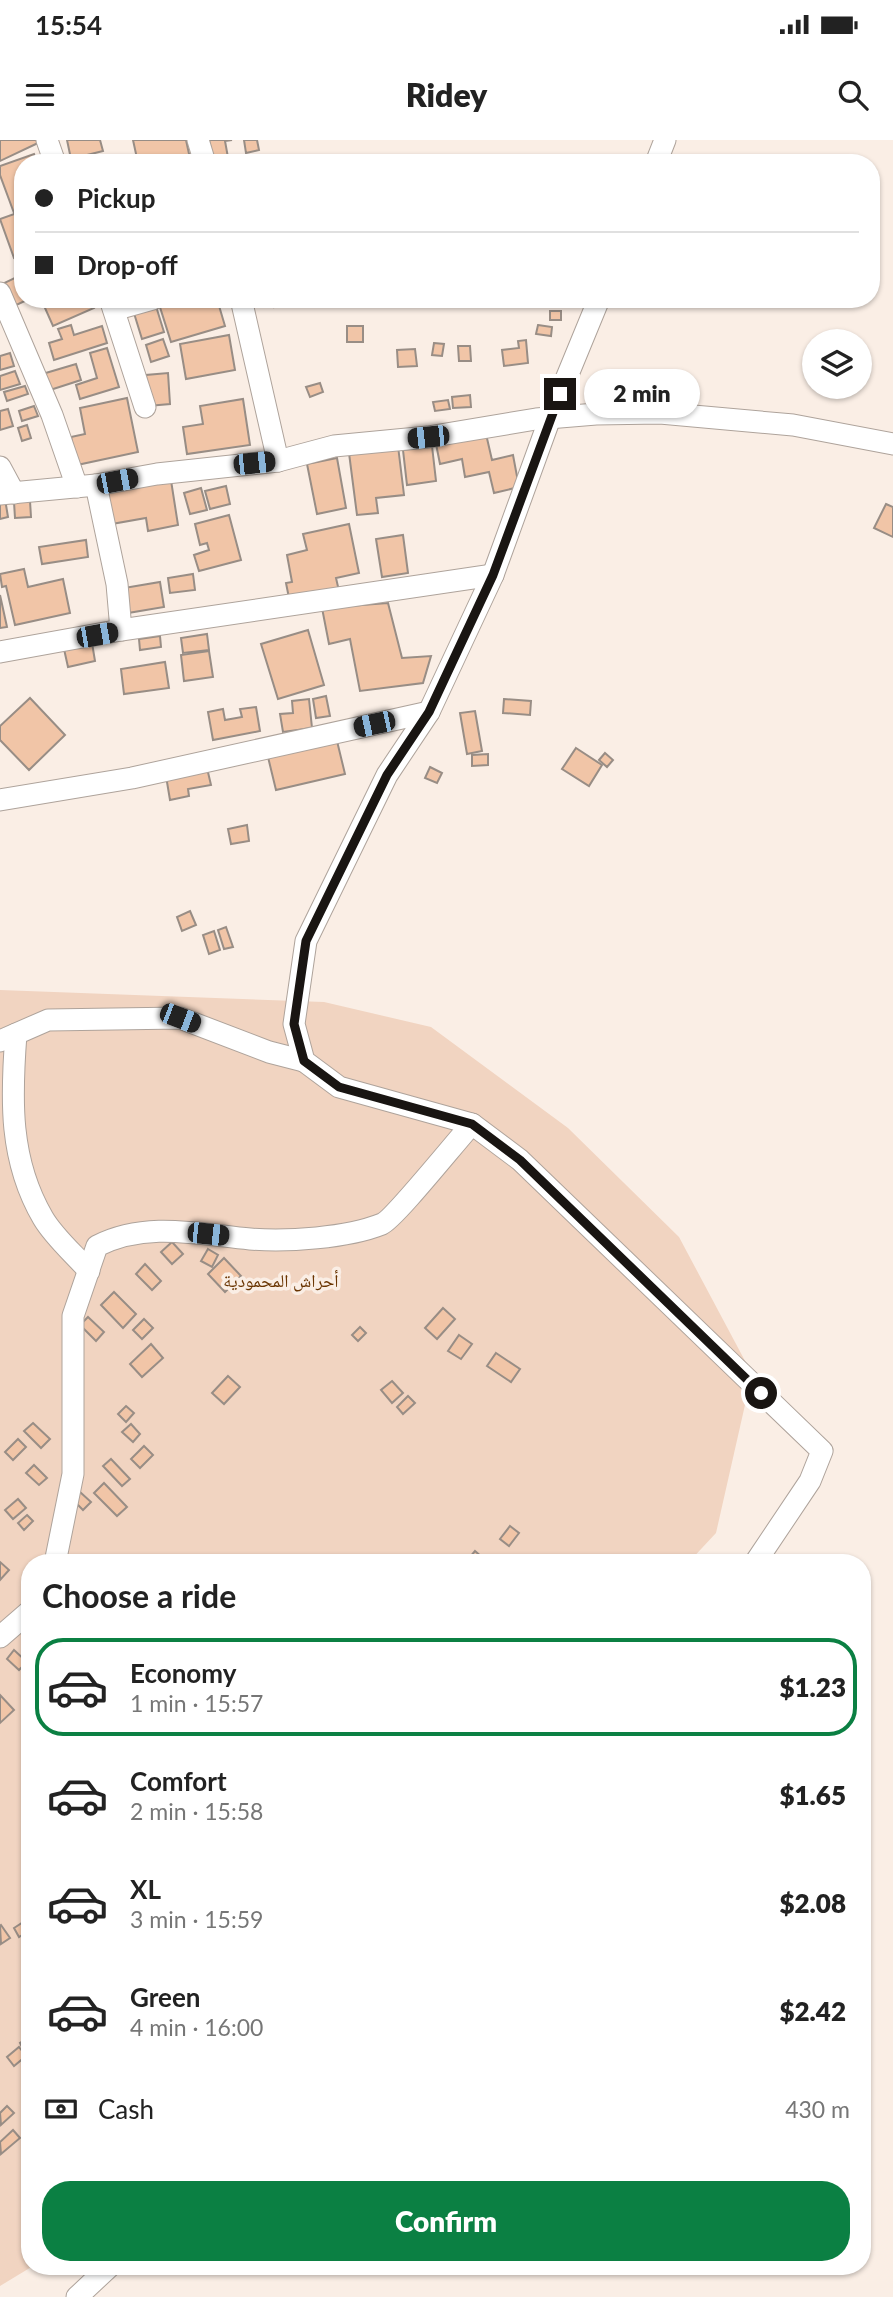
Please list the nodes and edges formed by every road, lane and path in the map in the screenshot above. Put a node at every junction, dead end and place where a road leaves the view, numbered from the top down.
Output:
1 (0, 293) edge
2 (113, 308) edge
3 (244, 308) edge
4 (595, 308) edge
5 (145, 407) dead end
6 (550, 418) junction
7 (893, 444) edge
8 (278, 461) junction
9 (0, 467) edge
10 (87, 486) junction
11 (7, 494) edge
12 (493, 575) junction
13 (121, 630) junction
14 (0, 652) edge
15 (429, 712) junction
16 (1, 794) edge
17 (8, 1038) edge
18 (304, 1061) junction
19 (472, 1124) junction
20 (89, 1271) junction
21 (57, 1554) edge
22 (761, 1554) edge
23 (21, 1619) edge
24 (0, 1637) edge
25 (100, 2275) edge
26 (76, 2297) edge

1 - 10 street
2 - 5 street
3 - 8 street
4 - 6 street
6 - 7 street
6 - 8 street
6 - 12 street
8 - 10 street
9 - 11 street
10 - 11 street
10 - 13 street
12 - 13 street
12 - 15 street
13 - 14 street
15 - 16 street
15 - 18 street
17 - 18 street
17 - 20 street
18 - 19 street
19 - 20 street
19 - 22 street
20 - 21 street
23 - 24 street
25 - 26 street

